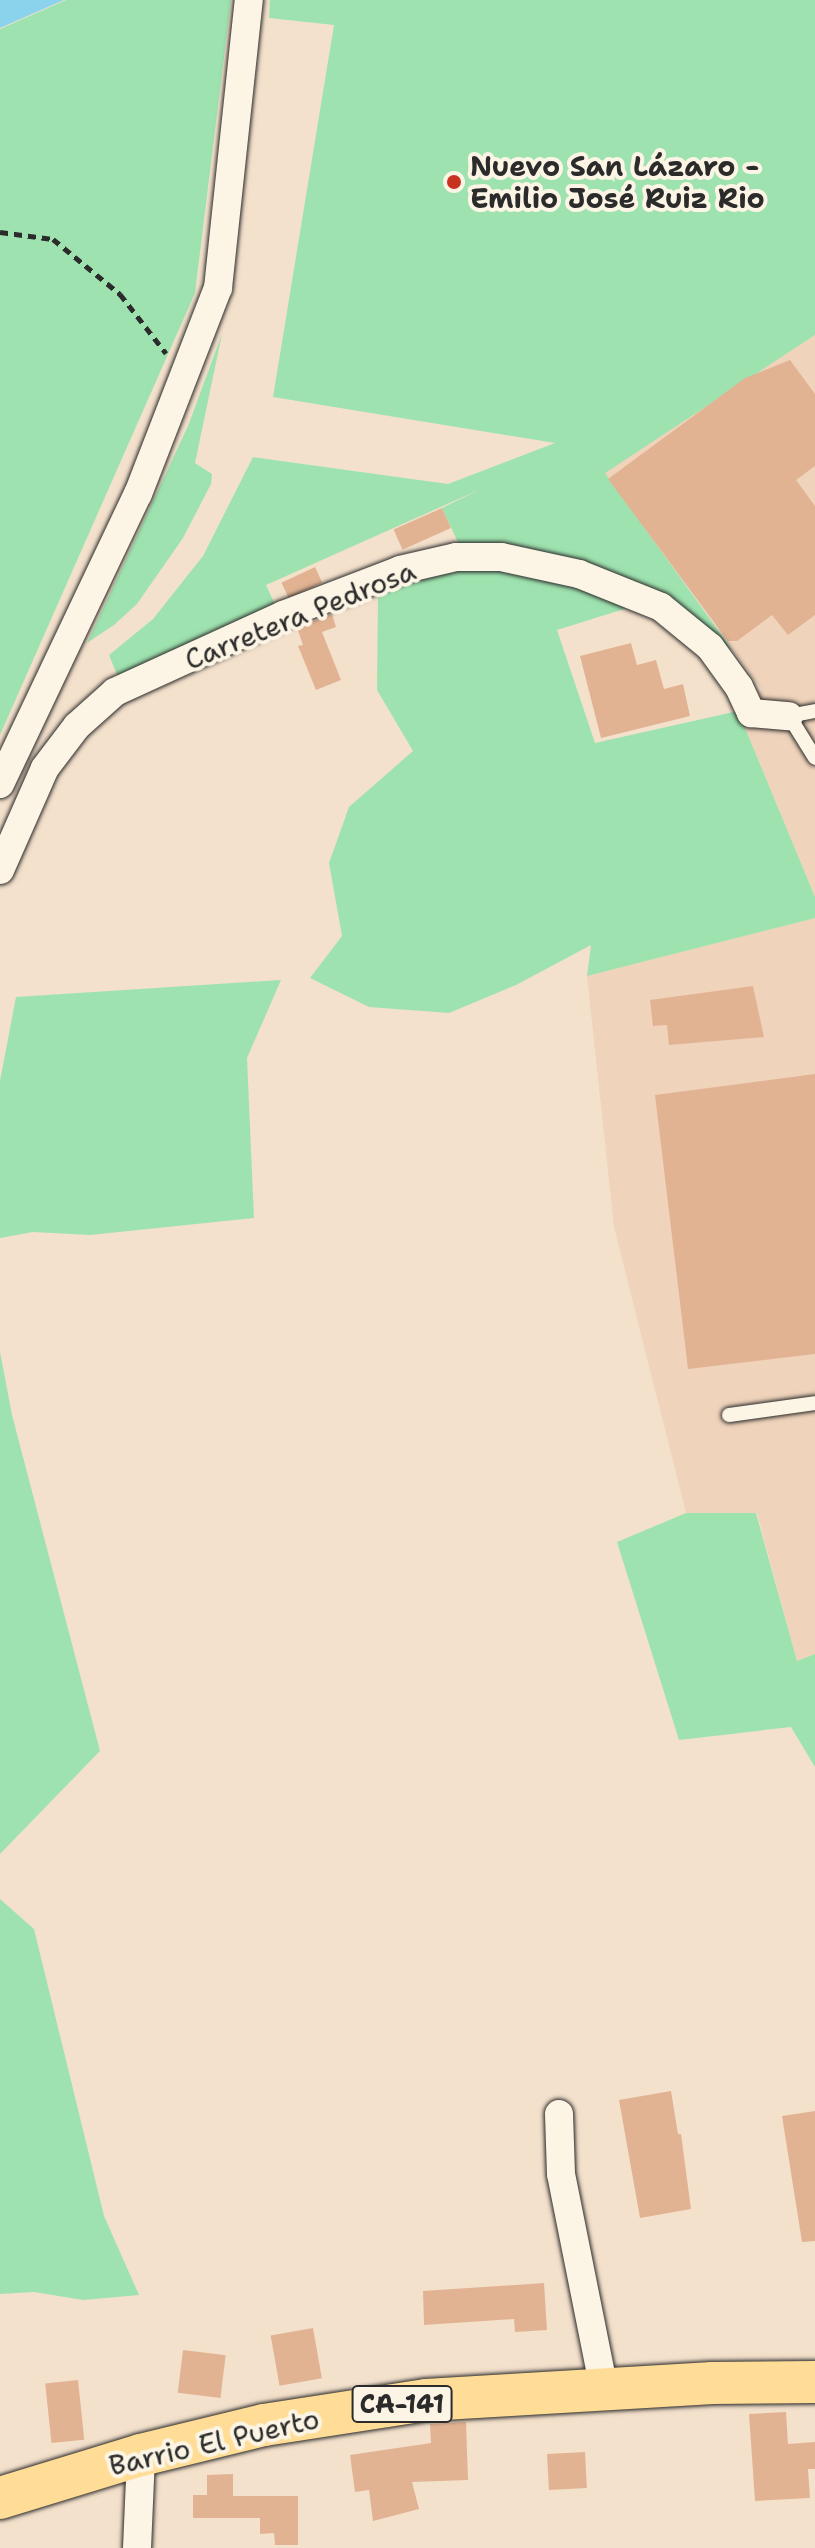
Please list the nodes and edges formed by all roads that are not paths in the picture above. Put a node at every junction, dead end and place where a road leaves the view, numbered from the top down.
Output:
1 (249, 0) edge
2 (802, 714) edge
3 (815, 758) edge
4 (0, 784) edge
5 (0, 870) edge
6 (815, 1403) edge
7 (729, 1415) dead end
8 (559, 2114) dead end
9 (815, 2382) edge
10 (604, 2390) junction
11 (141, 2455) junction
12 (0, 2498) edge
13 (137, 2548) edge

1 - 4 street
2 - 3 lane
2 - 5 street, Carretera Pedrosa
6 - 7 lane
8 - 10 street
9 - 10 main road, Barrio El Puerto / CA-141
10 - 11 main road, Barrio El Puerto / CA-141
11 - 12 main road, Barrio El Puerto / CA-141
11 - 13 street

